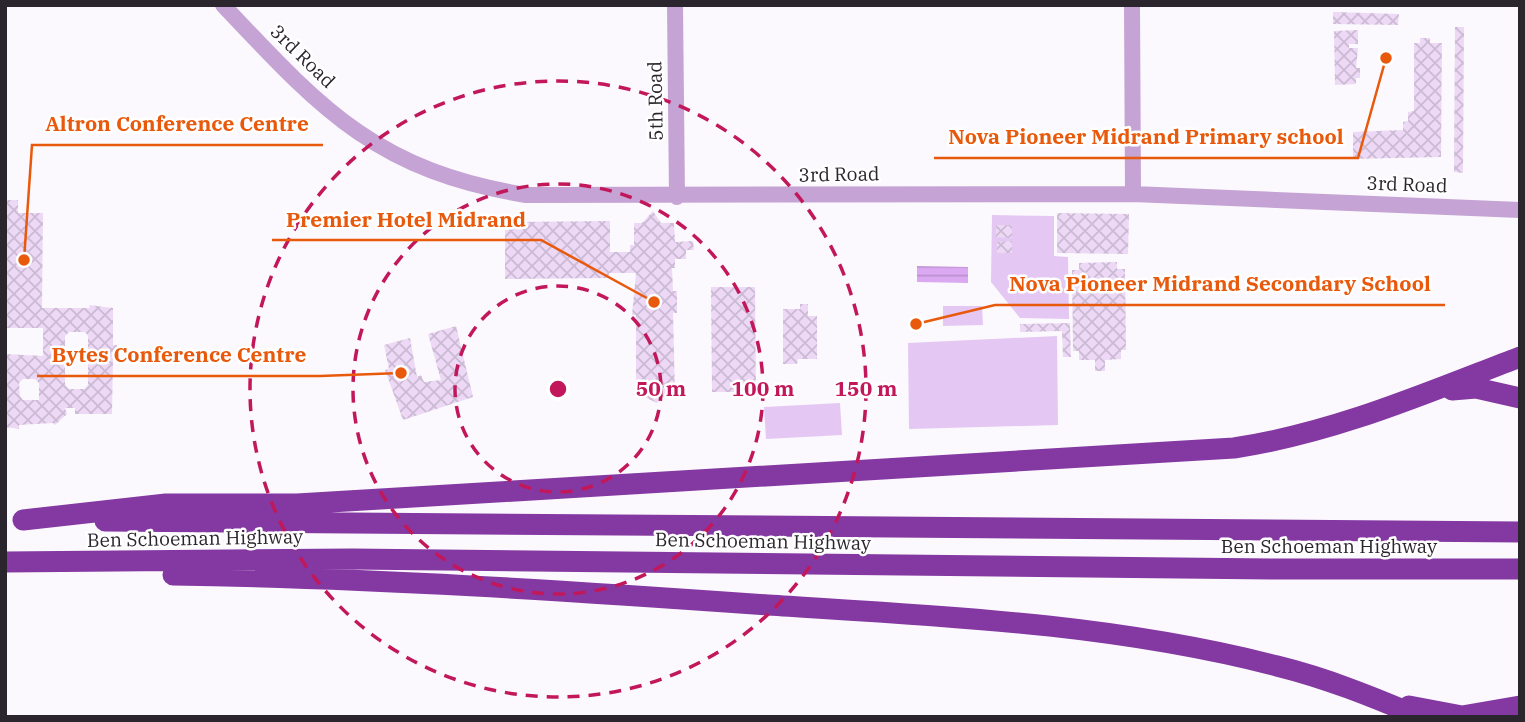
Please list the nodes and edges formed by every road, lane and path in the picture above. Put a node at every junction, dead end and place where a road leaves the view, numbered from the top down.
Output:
1 (223, 5) edge
2 (675, 5) edge
3 (1132, 5) edge
4 (1133, 194) junction
5 (677, 197) junction
6 (1520, 209) edge
7 (1520, 357) edge
8 (1419, 395) junction
9 (1520, 398) edge
10 (14, 520) edge
11 (1520, 532) edge
12 (5, 562) edge
13 (42, 562) junction
14 (1520, 569) edge
15 (1370, 696) junction
16 (1520, 706) edge
17 (1475, 716) edge
18 (1420, 717) edge

1 - 5 street, 3rd Road
2 - 5 street, 5th Road
3 - 4 street
4 - 5 street, 3rd Road
4 - 6 street, 3rd Road
7 - 8 highway
8 - 9 highway
8 - 10 highway
10 - 11 highway, Ben Schoeman Highway
12 - 13 highway, Ben Schoeman Highway
13 - 14 highway, Ben Schoeman Highway
13 - 15 highway
15 - 17 highway
15 - 18 highway
16 - 17 highway

